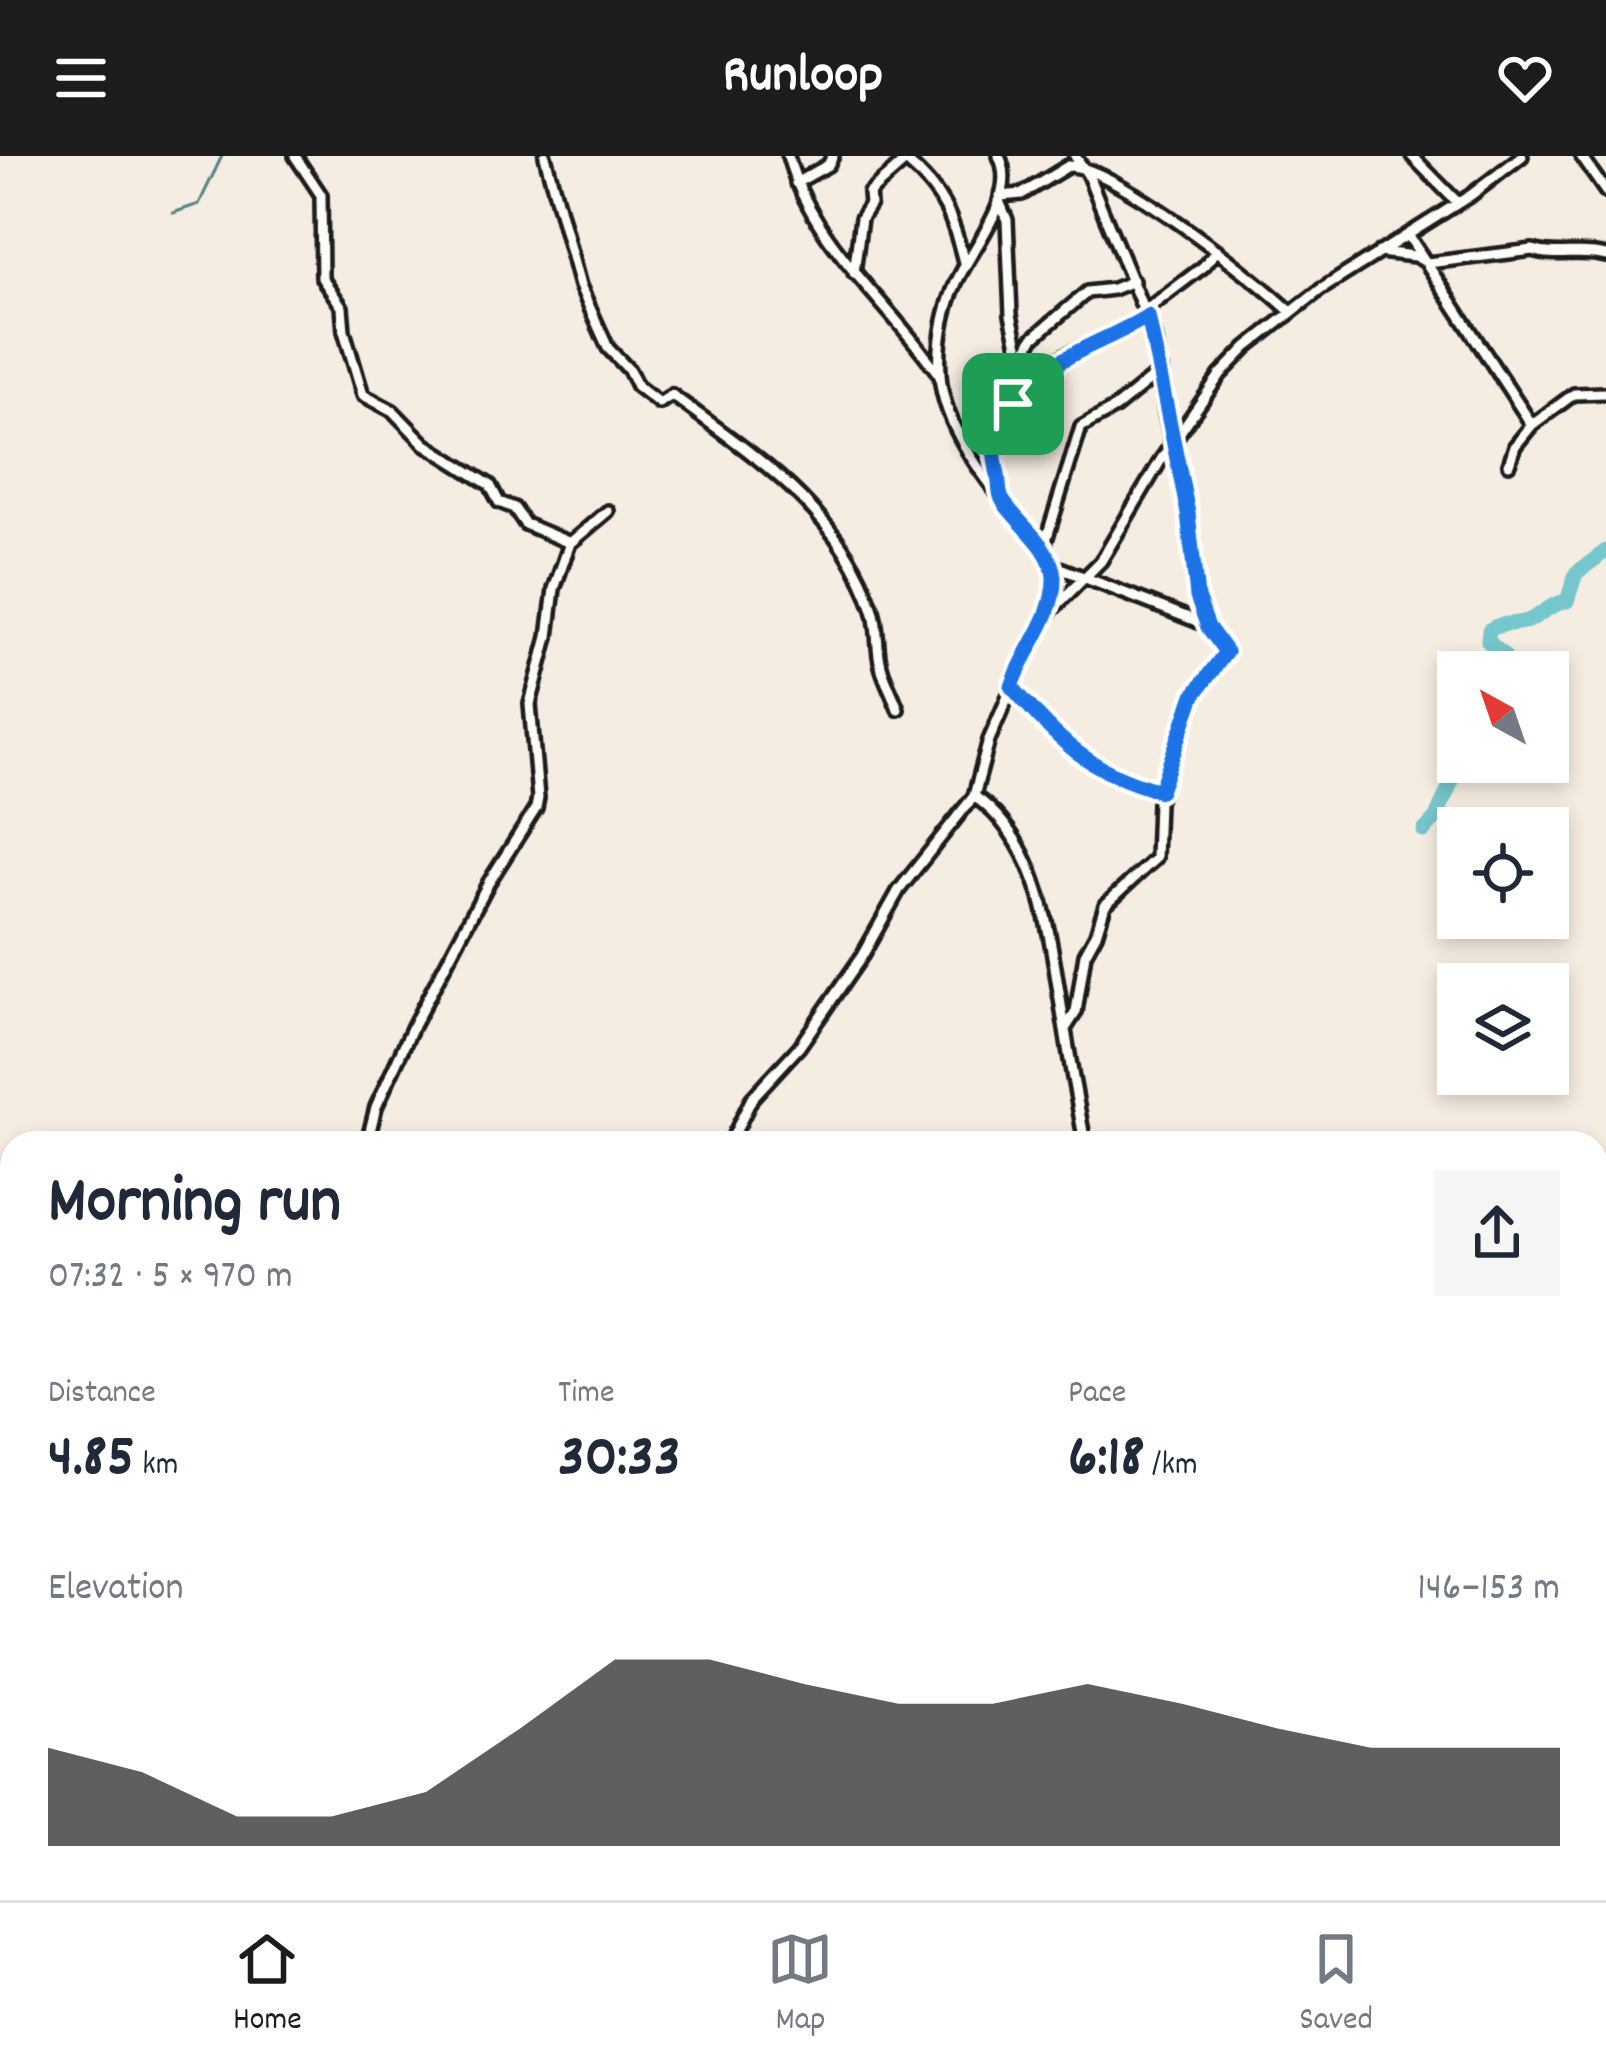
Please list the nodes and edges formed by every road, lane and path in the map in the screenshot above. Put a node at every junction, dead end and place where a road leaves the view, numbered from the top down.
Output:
1 (295, 156) edge
2 (545, 156) edge
3 (788, 156) edge
4 (833, 156) edge
5 (999, 156) edge
6 (1075, 156) edge
7 (1412, 156) edge
8 (1522, 156) edge
9 (1581, 156) edge
10 (909, 158) edge
11 (1083, 166) junction
12 (796, 183) junction
13 (1606, 192) edge
14 (999, 198) junction
15 (1458, 203) junction
16 (1408, 235) junction
17 (1216, 250) junction
18 (1379, 252) junction
19 (1606, 256) edge
20 (1428, 263) junction
21 (964, 266) junction
22 (854, 273) junction
23 (1132, 281) junction
24 (1291, 312) junction
25 (1147, 313) junction
26 (1022, 362) junction
27 (1162, 370) junction
28 (940, 376) junction
29 (1606, 393) edge
30 (1013, 404) junction
31 (1532, 424) junction
32 (1173, 442) junction
33 (1509, 464) dead end
34 (999, 495) junction
35 (608, 511) dead end
36 (570, 543) junction
37 (1043, 550) junction
38 (1052, 565) junction
39 (1088, 578) junction
40 (1052, 610) junction
41 (1208, 627) junction
42 (1012, 687) junction
43 (898, 710) dead end
44 (1160, 791) junction
45 (974, 796) junction
46 (1065, 1029) junction
47 (370, 1131) edge
48 (736, 1131) edge
49 (1083, 1131) edge

1 - 36 street
2 - 43 street
3 - 12 street
4 - 12 street
5 - 14 street
6 - 11 street
7 - 15 street
8 - 15 street
9 - 13 street
10 - 21 street
10 - 22 street
11 - 14 street
11 - 17 street
11 - 23 street
12 - 22 street
14 - 21 street
14 - 26 street
15 - 16 street
16 - 18 street
16 - 20 street
17 - 24 street
17 - 25 street
18 - 20 street
18 - 24 street
19 - 20 street
20 - 31 street
21 - 28 street
22 - 28 street
23 - 25 street
23 - 26 street
24 - 32 street
25 - 27 street
25 - 30 street
26 - 30 street
27 - 32 street
27 - 37 street
28 - 34 street
29 - 31 street
30 - 34 street
31 - 33 street
32 - 39 street
32 - 41 street
34 - 37 street
35 - 36 street
36 - 47 street
37 - 38 street
38 - 39 street
38 - 40 street
39 - 40 street
39 - 41 street
40 - 42 street
41 - 44 street
42 - 44 street
42 - 45 street
44 - 46 street
45 - 46 street
45 - 48 street
46 - 49 street

